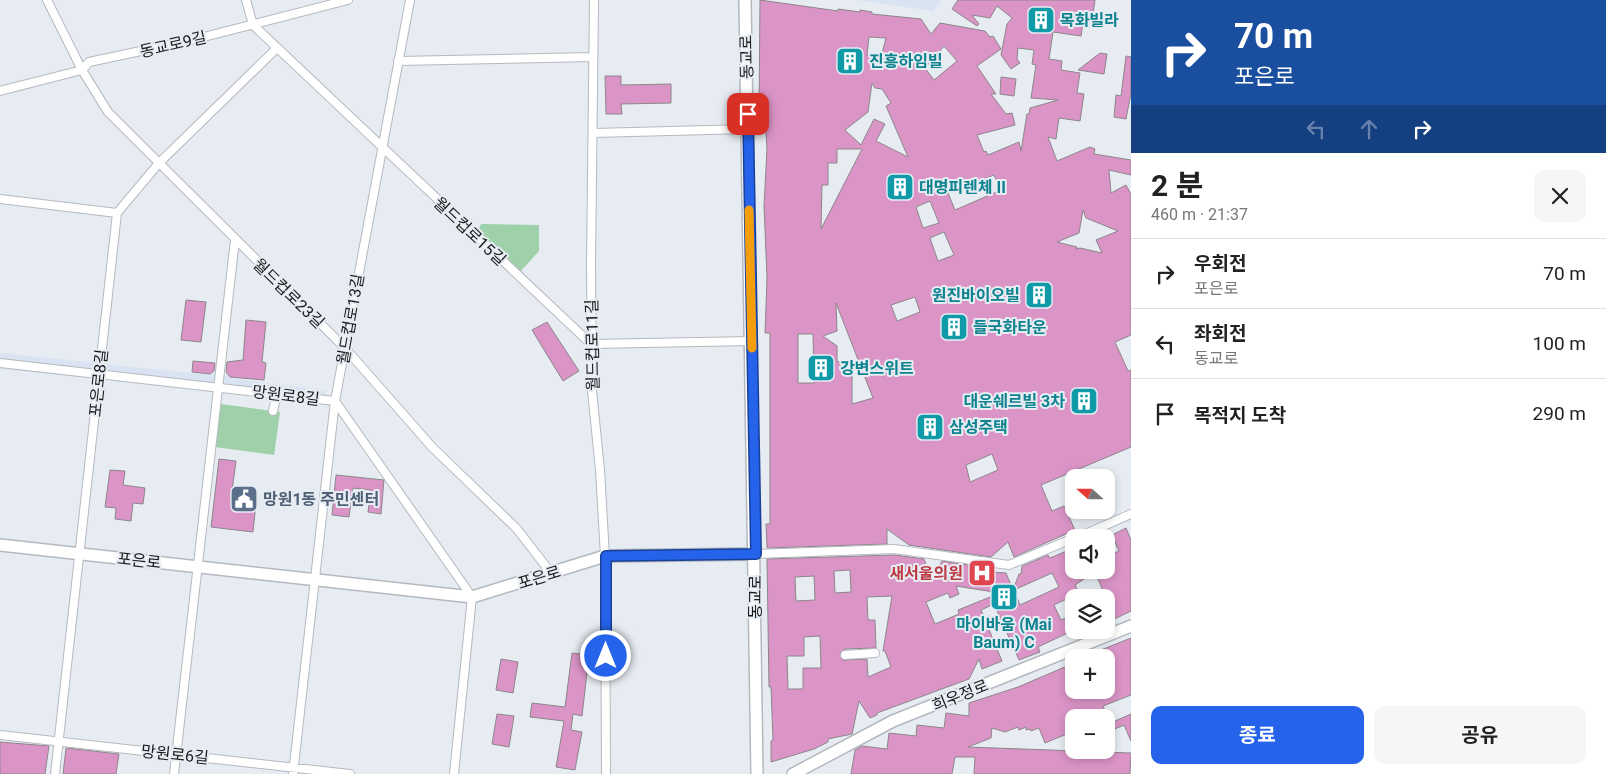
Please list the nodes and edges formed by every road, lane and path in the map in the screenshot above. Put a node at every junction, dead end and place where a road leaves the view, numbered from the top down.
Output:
1 (47, 0) edge
2 (246, 0) edge
3 (348, 0) edge
4 (410, 0) edge
5 (594, 0) edge
6 (745, 0) edge
7 (253, 26) junction
8 (277, 48) junction
9 (593, 57) junction
10 (398, 61) junction
11 (82, 70) junction
12 (0, 91) edge
13 (748, 130) junction
14 (593, 134) junction
15 (382, 148) junction
16 (159, 163) junction
17 (0, 199) edge
18 (117, 213) junction
19 (235, 240) junction
20 (752, 341) junction
21 (592, 344) junction
22 (345, 348) junction
23 (0, 363) edge
24 (99, 374) junction
25 (217, 387) junction
26 (277, 394) junction
27 (334, 401) junction
28 (273, 411) dead end
29 (1131, 514) edge
30 (1096, 529) edge
31 (1065, 542) edge
32 (0, 544) edge
33 (80, 553) junction
34 (756, 554) junction
35 (606, 556) junction
36 (196, 566) junction
37 (551, 573) junction
38 (315, 579) junction
39 (472, 597) junction
40 (1131, 626) edge
41 (875, 653) dead end
42 (845, 655) dead end
43 (0, 735) edge
44 (58, 741) junction
45 (176, 755) junction
46 (293, 771) edge
47 (55, 774) edge
48 (174, 774) edge
49 (350, 774) edge
50 (454, 774) edge
51 (606, 774) edge
52 (757, 774) edge
53 (793, 774) edge

1 - 11 street, 월드컵로23길
2 - 7 street
3 - 7 street, 동교로9길
4 - 10 street, 월드컵로13길
5 - 9 street, 월드컵로11길
6 - 13 street, 동교로
7 - 8 street, 월드컵로15길
7 - 11 street, 동교로9길
8 - 15 street, 월드컵로15길
8 - 16 street
9 - 10 street
9 - 14 street, 월드컵로11길
10 - 15 street, 월드컵로13길
11 - 12 street, 동교로9길
11 - 16 street, 월드컵로23길
13 - 14 street
13 - 20 street, 동교로
14 - 21 street, 월드컵로11길
15 - 21 street, 월드컵로15길
15 - 22 street, 월드컵로13길
16 - 18 street
16 - 19 street, 월드컵로23길
17 - 18 street
18 - 24 street, 포은로8길
19 - 22 street, 월드컵로23길
19 - 25 street
20 - 21 street
20 - 34 street, 동교로
21 - 35 street, 월드컵로11길
22 - 27 street, 월드컵로13길
22 - 37 street, 월드컵로23길
23 - 24 street, 망원로8길
24 - 25 street, 망원로8길
24 - 33 street, 포은로8길
25 - 26 street, 망원로8길
25 - 36 street
26 - 27 street, 망원로8길
26 - 28 street
27 - 38 street, 월드컵로13길
27 - 39 street, 망원로8길
29 - 30 street, 포은로
31 - 34 street, 포은로
32 - 33 street, 포은로
33 - 36 street, 포은로
33 - 44 street, 포은로8길
34 - 35 street, 포은로
34 - 52 street, 동교로
35 - 37 street, 포은로
35 - 51 street, 월드컵로11길
36 - 38 street, 포은로
36 - 45 street
37 - 39 street, 포은로
38 - 39 street, 포은로
38 - 46 street, 월드컵로13길
39 - 50 street
40 - 53 street, 희우정로
41 - 42 street
43 - 44 street, 망원로6길
44 - 45 street, 망원로6길
44 - 47 street, 포은로8길
45 - 46 street, 망원로6길
45 - 48 street
46 - 49 street, 망원로6길

